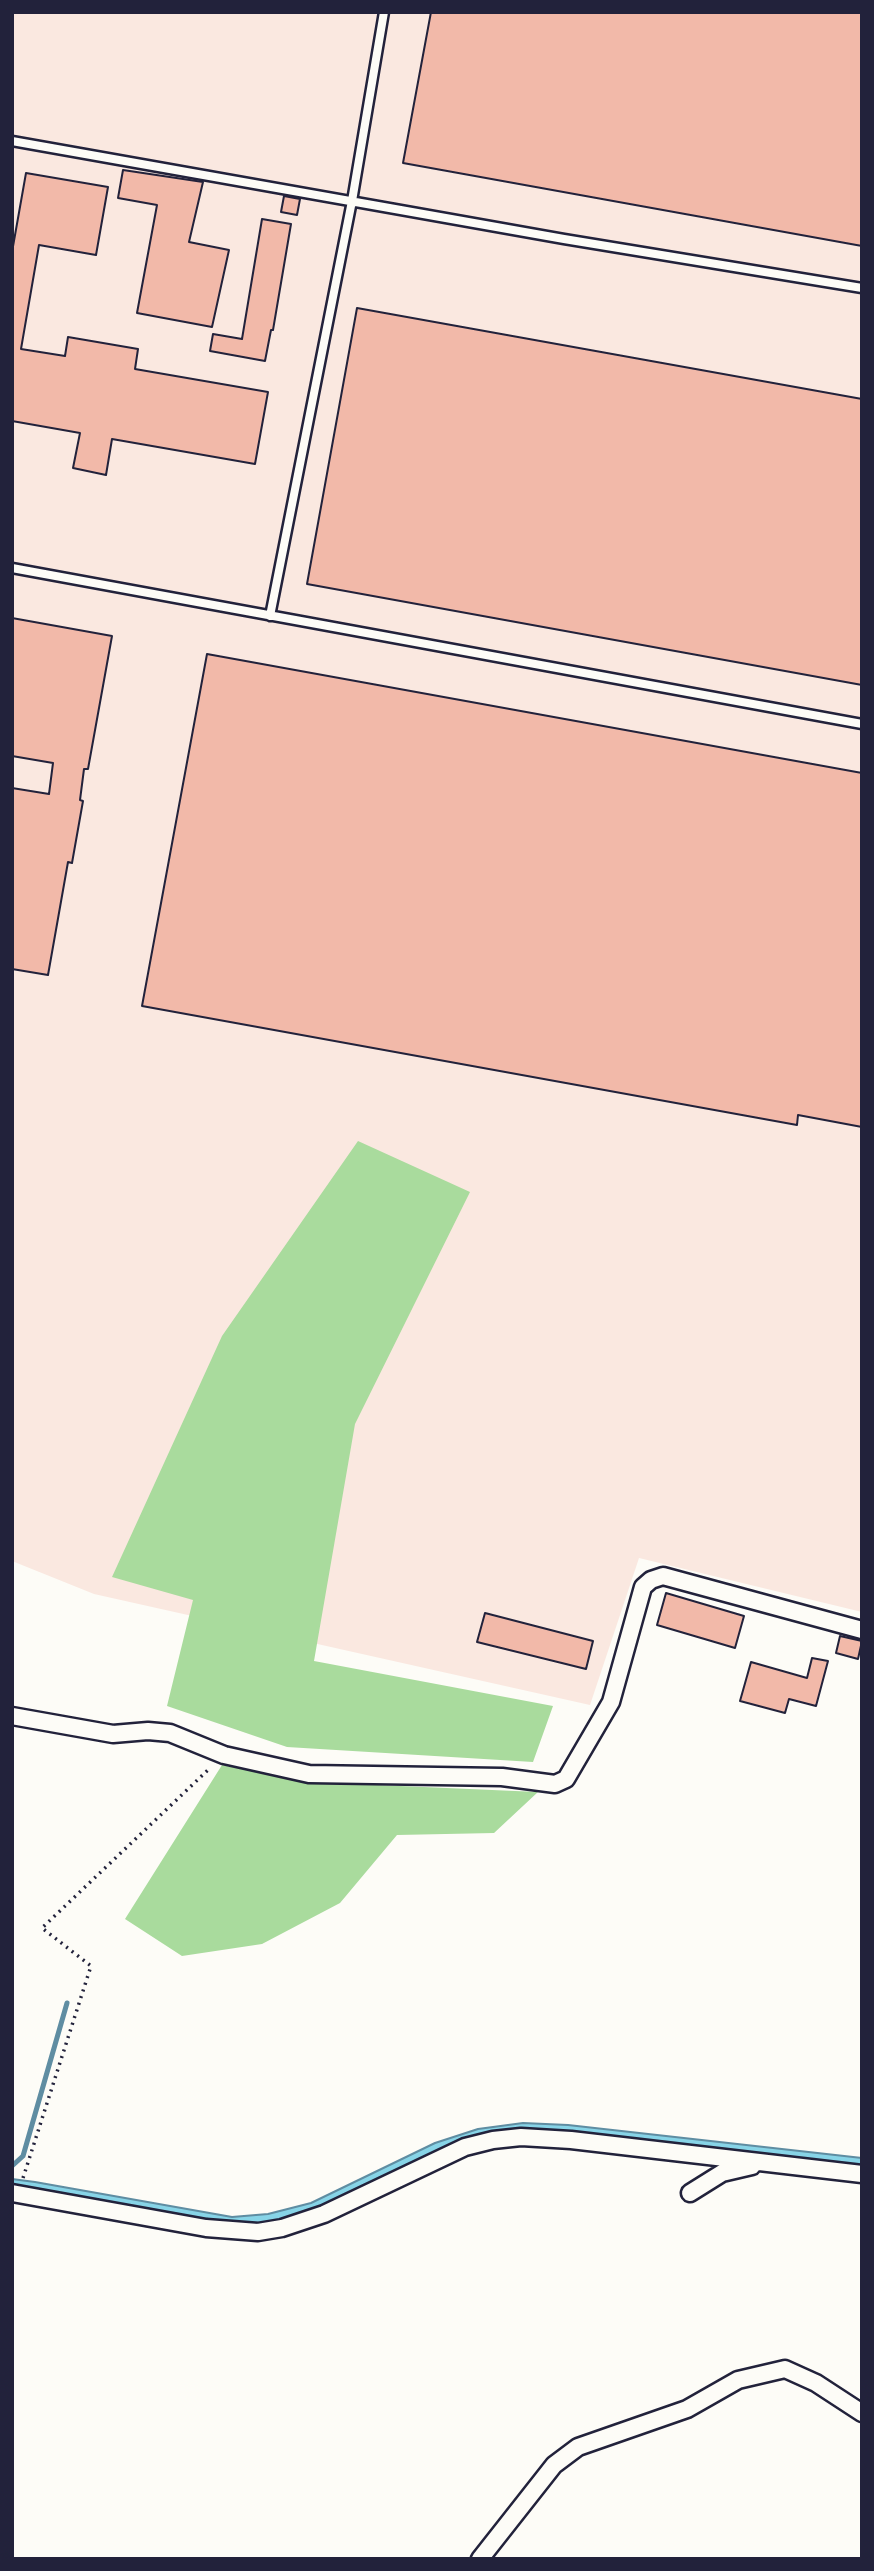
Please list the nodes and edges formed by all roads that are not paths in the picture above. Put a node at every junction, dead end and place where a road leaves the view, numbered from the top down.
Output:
1 (384, 12) edge
2 (12, 141) edge
3 (352, 201) junction
4 (862, 288) edge
5 (12, 568) edge
6 (270, 616) junction
7 (862, 724) edge
8 (862, 1630) edge
9 (12, 1716) edge
10 (764, 2163) junction
11 (862, 2174) edge
12 (15, 2193) edge
13 (690, 2193) dead end
14 (862, 2413) edge
15 (480, 2559) edge

1 - 3 lane
2 - 3 lane
3 - 4 lane
3 - 6 lane
5 - 6 lane
6 - 7 lane
8 - 9 street
10 - 11 street
10 - 12 street
10 - 13 street
14 - 15 street

